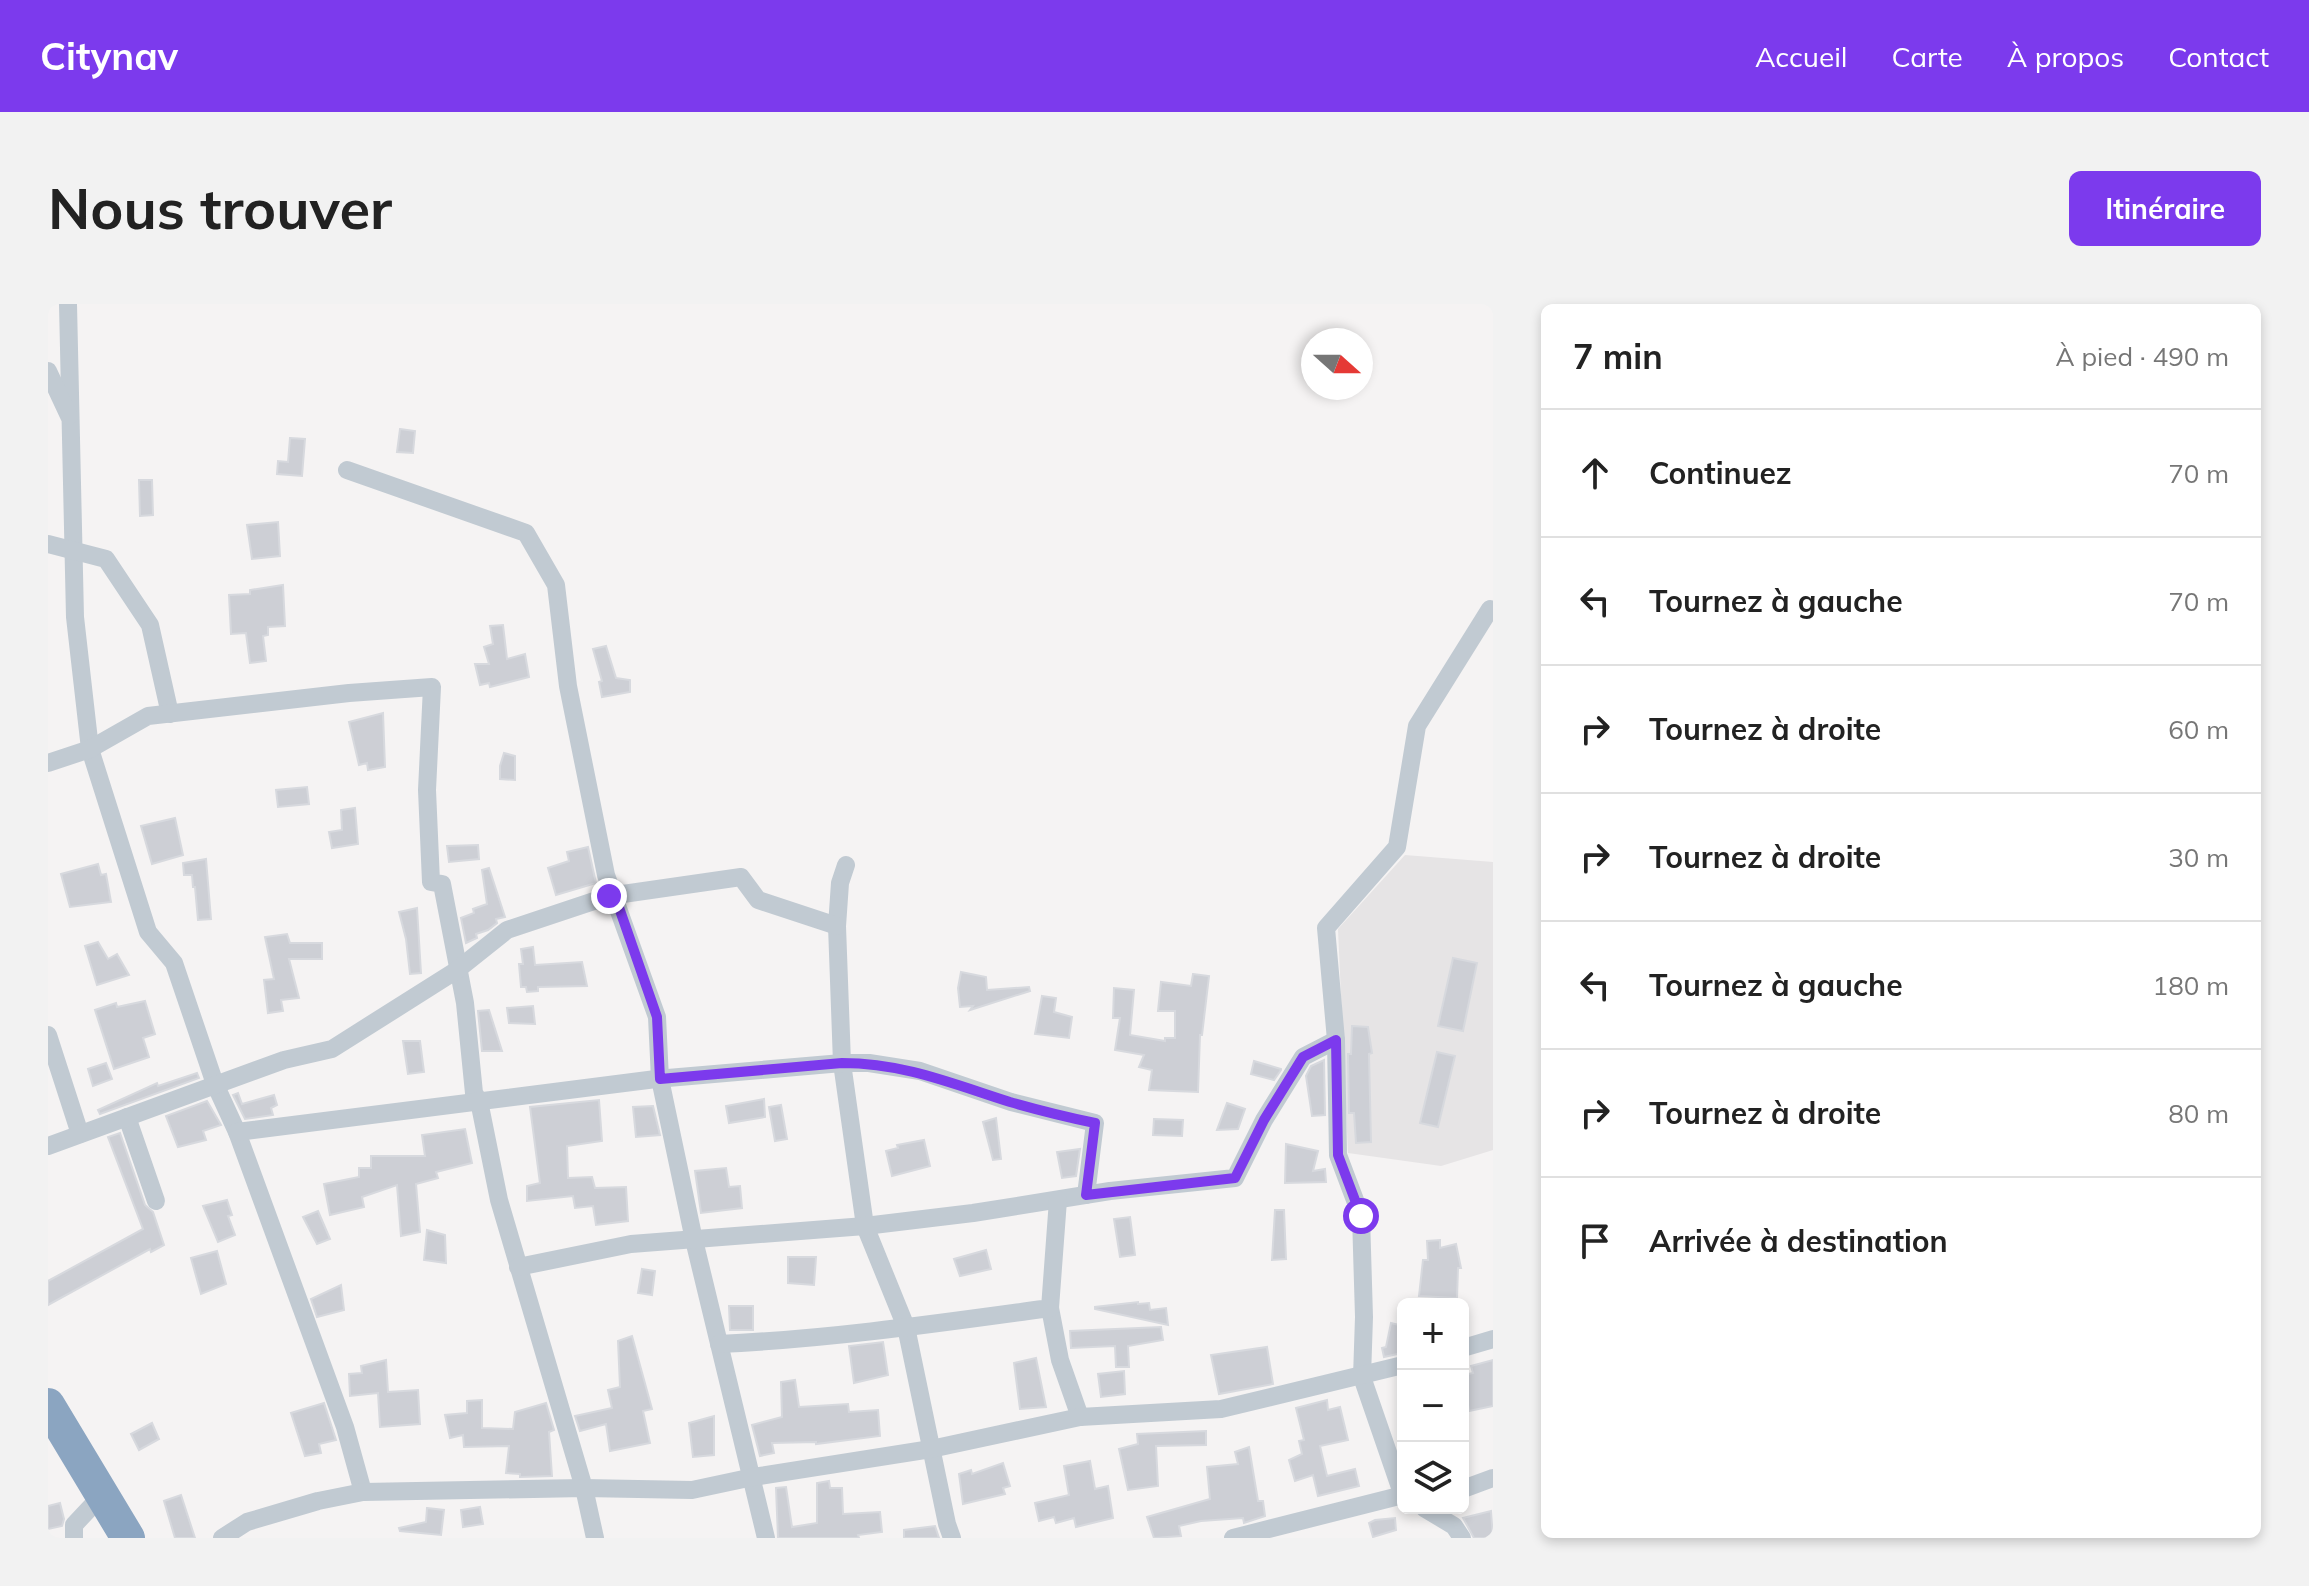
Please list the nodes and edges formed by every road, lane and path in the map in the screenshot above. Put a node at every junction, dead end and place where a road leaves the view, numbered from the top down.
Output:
1 (68, 304) edge
2 (48, 371) edge
3 (72, 423) junction
4 (347, 470) dead end
5 (48, 544) edge
6 (75, 553) junction
7 (1490, 609) dead end
8 (170, 714) junction
9 (90, 749) junction
10 (48, 763) edge
11 (846, 865) dead end
12 (615, 896) junction
13 (837, 926) junction
14 (457, 970) junction
15 (48, 1035) edge
16 (1336, 1040) junction
17 (842, 1063) junction
18 (660, 1079) junction
19 (215, 1084) junction
20 (479, 1101) junction
21 (127, 1117) junction
22 (237, 1132) junction
23 (80, 1134) junction
24 (48, 1146) edge
25 (1086, 1195) junction
26 (1058, 1200) junction
27 (156, 1201) dead end
28 (865, 1226) junction
29 (694, 1240) junction
30 (518, 1267) junction
31 (1050, 1308) junction
32 (906, 1327) junction
33 (1493, 1339) edge
34 (719, 1344) junction
35 (1469, 1346) edge
36 (1397, 1367) edge
37 (1362, 1377) junction
38 (48, 1405) edge
39 (1080, 1417) junction
40 (931, 1449) junction
41 (753, 1477) junction
42 (1397, 1478) edge
43 (1493, 1478) edge
44 (1469, 1487) edge
45 (584, 1488) junction
46 (363, 1492) junction
47 (103, 1494) junction
48 (1397, 1497) edge
49 (1434, 1514) edge
50 (74, 1538) edge
51 (128, 1538) edge
52 (222, 1538) edge
53 (595, 1538) edge
54 (766, 1538) edge
55 (952, 1538) edge
56 (1235, 1538) edge
57 (1462, 1538) edge

1 - 3 street
2 - 3 street
3 - 6 street
4 - 12 street
5 - 6 street
6 - 8 street
6 - 9 street
7 - 16 street
8 - 9 street
8 - 14 street
9 - 10 street
9 - 19 street
11 - 13 street
12 - 13 street
12 - 14 street
12 - 18 street
13 - 17 street
14 - 19 street
14 - 20 street
15 - 23 street
16 - 25 street
16 - 37 street
17 - 18 street
17 - 25 street
17 - 28 street
18 - 20 street
18 - 29 street
19 - 21 street
19 - 22 street
20 - 22 street
20 - 30 street
21 - 23 street
21 - 27 street
22 - 46 street
23 - 24 street
25 - 26 street
26 - 28 street
26 - 31 street
28 - 29 street
28 - 32 street
29 - 30 street
29 - 34 street
30 - 45 street
31 - 32 street
31 - 39 street
32 - 34 street
32 - 40 street
33 - 35 street
34 - 41 street
36 - 37 street
37 - 39 street
37 - 42 street
38 - 47 highway
39 - 40 street
40 - 41 street
40 - 55 street
41 - 45 street
41 - 54 street
43 - 44 street
45 - 46 street
45 - 53 street
46 - 52 street
47 - 50 street
47 - 51 highway
48 - 56 street
49 - 57 street

